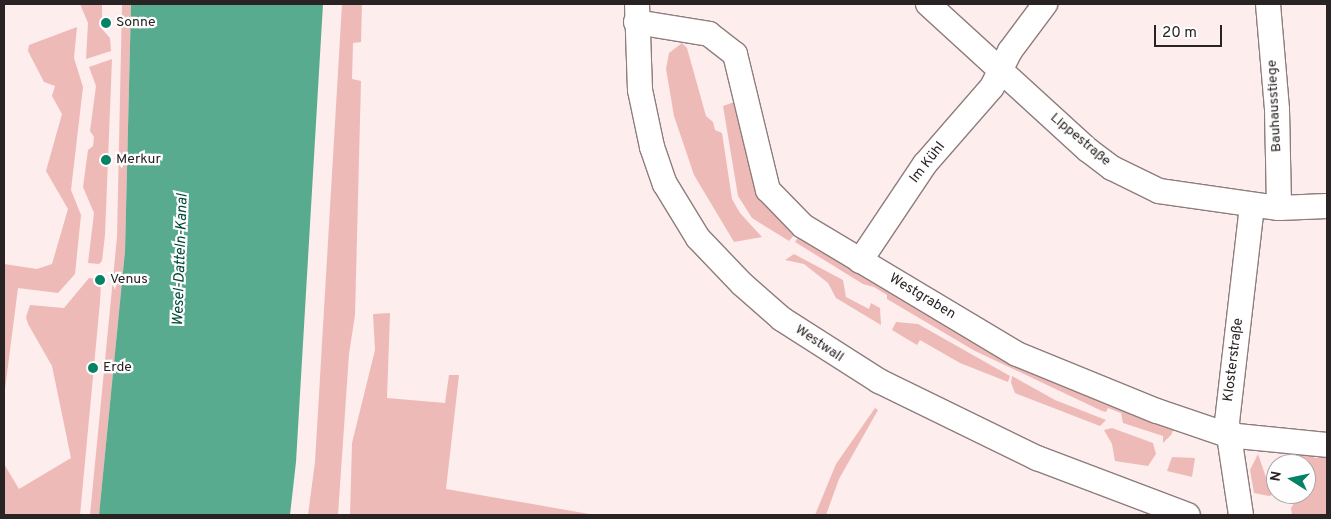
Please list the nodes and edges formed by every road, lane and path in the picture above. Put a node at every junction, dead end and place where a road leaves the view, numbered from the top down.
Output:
1 (928, 4) edge
2 (1045, 4) edge
3 (1268, 4) edge
4 (636, 13) edge
5 (1001, 70) junction
6 (1252, 204) junction
7 (1327, 206) edge
8 (1279, 208) junction
9 (860, 261) junction
10 (1227, 435) junction
11 (1327, 445) edge
12 (1188, 515) edge
13 (1241, 515) edge

1 - 5 street, Lippestraße
2 - 5 street, Im Kühl
3 - 8 street, Bauhausstiege
4 - 9 street, Westgraben
4 - 12 street, Westwall
5 - 6 street, Lippestraße
5 - 9 street, Im Kühl
6 - 8 street, Lippestraße
6 - 10 street, Klosterstraße
7 - 8 street, Lippestraße
9 - 10 street, Westgraben
10 - 11 street, Westgraben
10 - 13 street, Klosterstraße

